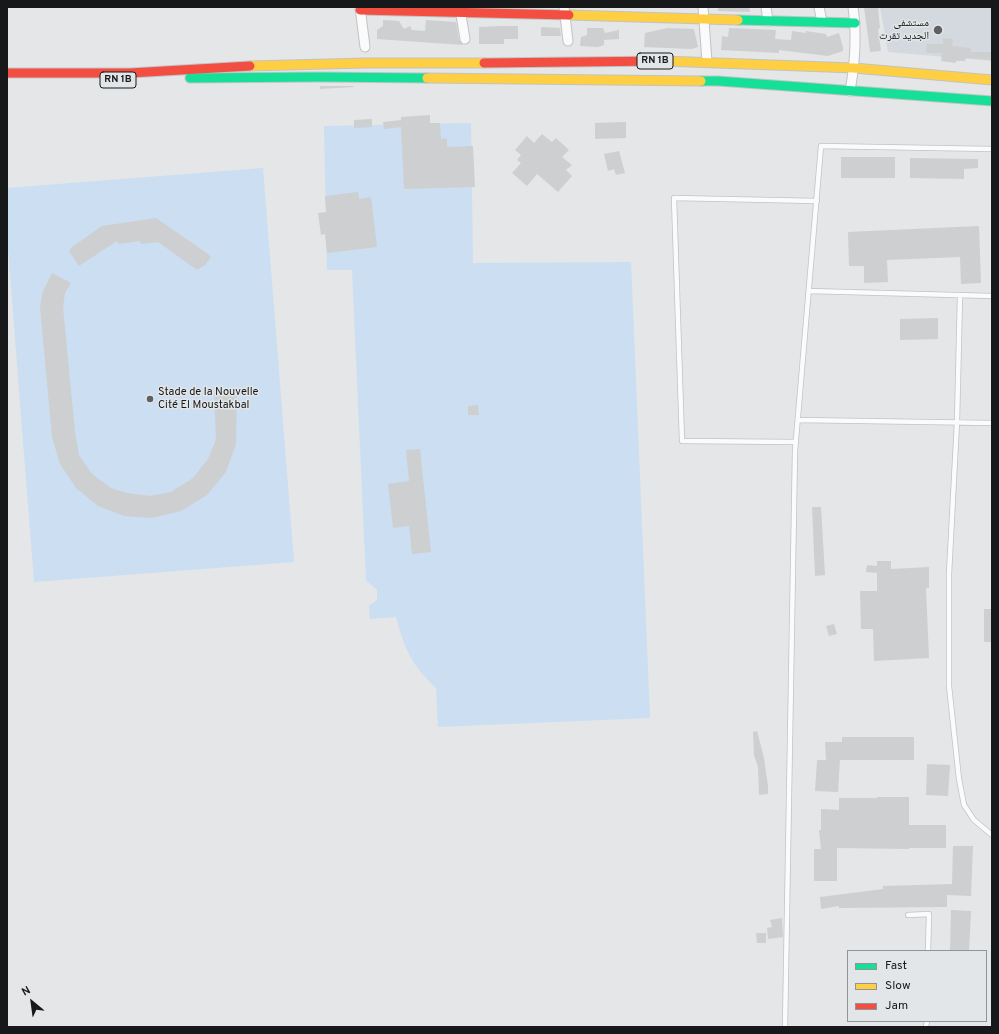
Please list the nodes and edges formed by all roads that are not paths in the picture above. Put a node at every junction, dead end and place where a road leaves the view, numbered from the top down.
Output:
1 (703, 7) edge
2 (766, 7) edge
3 (819, 7) edge
4 (853, 7) edge
5 (360, 8) edge
6 (460, 10) edge
7 (565, 11) edge
8 (704, 19) junction
9 (768, 21) junction
10 (822, 22) junction
11 (855, 23) junction
12 (465, 39) dead end
13 (568, 41) dead end
14 (364, 47) dead end
15 (707, 62) junction
16 (854, 68) junction
17 (7, 72) edge
18 (992, 80) edge
19 (39, 82) dead end
20 (850, 91) junction
21 (992, 100) edge
22 (992, 149) edge
23 (817, 200) junction
24 (809, 291) junction
25 (960, 296) junction
26 (992, 296) edge
27 (798, 420) junction
28 (957, 422) junction
29 (992, 423) edge
30 (796, 442) junction
31 (992, 835) edge
32 (908, 915) dead end
33 (928, 950) edge
34 (785, 1027) edge

1 - 8 street
2 - 9 street
3 - 10 street
4 - 11 street
5 - 6 main road
5 - 14 street
6 - 7 main road
6 - 12 street
7 - 8 main road
7 - 13 street
8 - 9 main road
8 - 15 street
9 - 10 main road
10 - 11 main road
11 - 16 street
15 - 16 main road, RN 1B
15 - 17 main road, RN 1B
16 - 18 main road, RN 1B
16 - 20 street
19 - 20 main road, RN 1B
20 - 21 main road, RN 1B
22 - 23 lane
23 - 24 lane
23 - 30 lane
24 - 25 lane
24 - 27 lane
25 - 26 lane
25 - 28 lane
27 - 28 lane
27 - 30 lane
28 - 29 lane
28 - 31 lane
30 - 34 lane
32 - 33 lane

